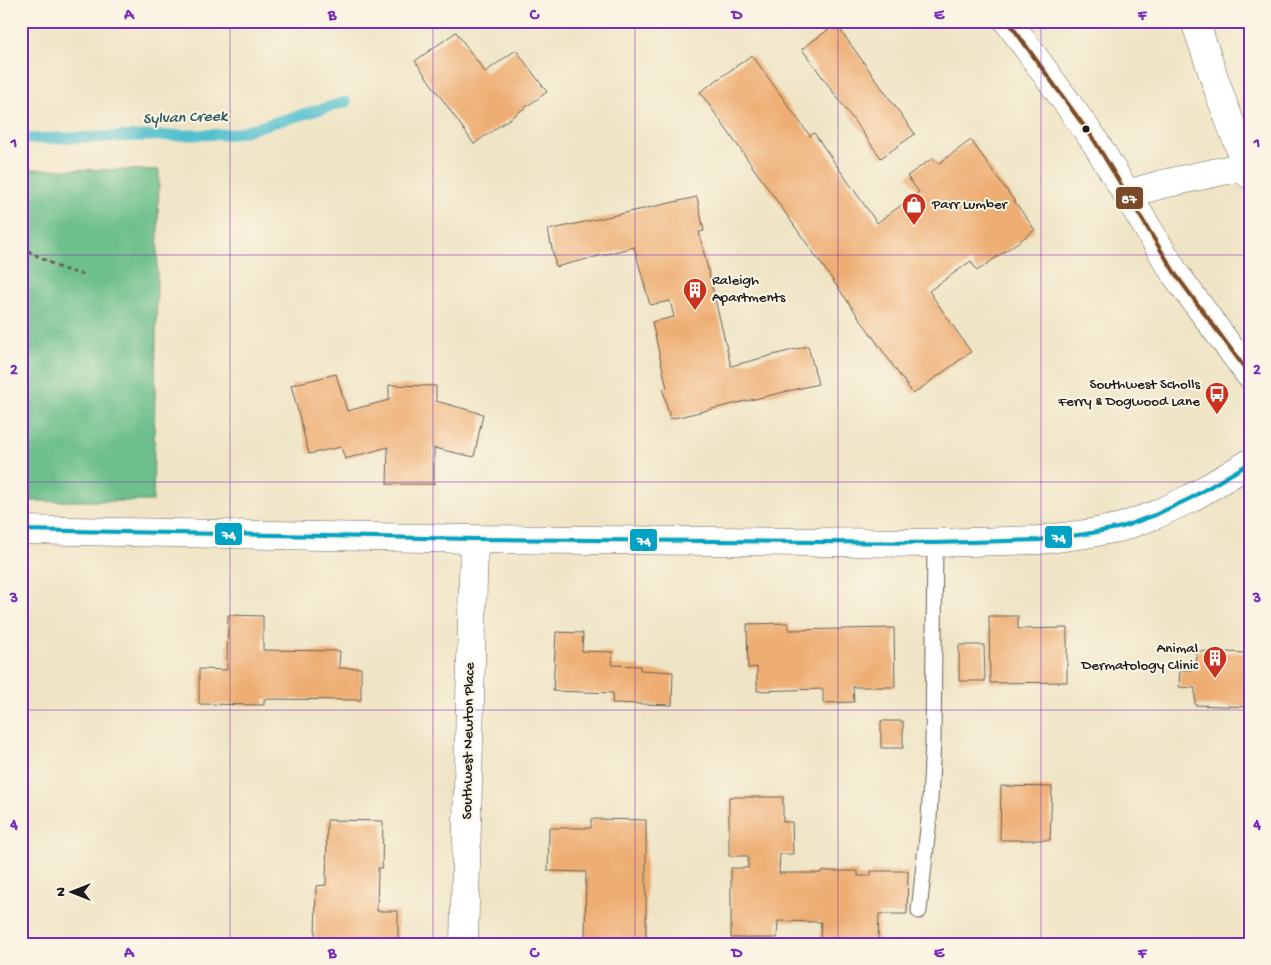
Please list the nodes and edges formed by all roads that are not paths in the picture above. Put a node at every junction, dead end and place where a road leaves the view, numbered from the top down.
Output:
1 (1008, 21) edge
2 (1195, 21) edge
3 (1249, 169) edge
4 (1127, 194) junction
5 (1250, 375) edge
6 (1250, 463) edge
7 (21, 530) edge
8 (474, 539) junction
9 (935, 542) junction
10 (919, 911) dead end
11 (464, 944) edge

1 - 4 street
2 - 3 street
3 - 4 street
4 - 5 street
6 - 9 street
7 - 8 street
8 - 9 street
8 - 11 street, Southwest Newton Place
9 - 10 lane

